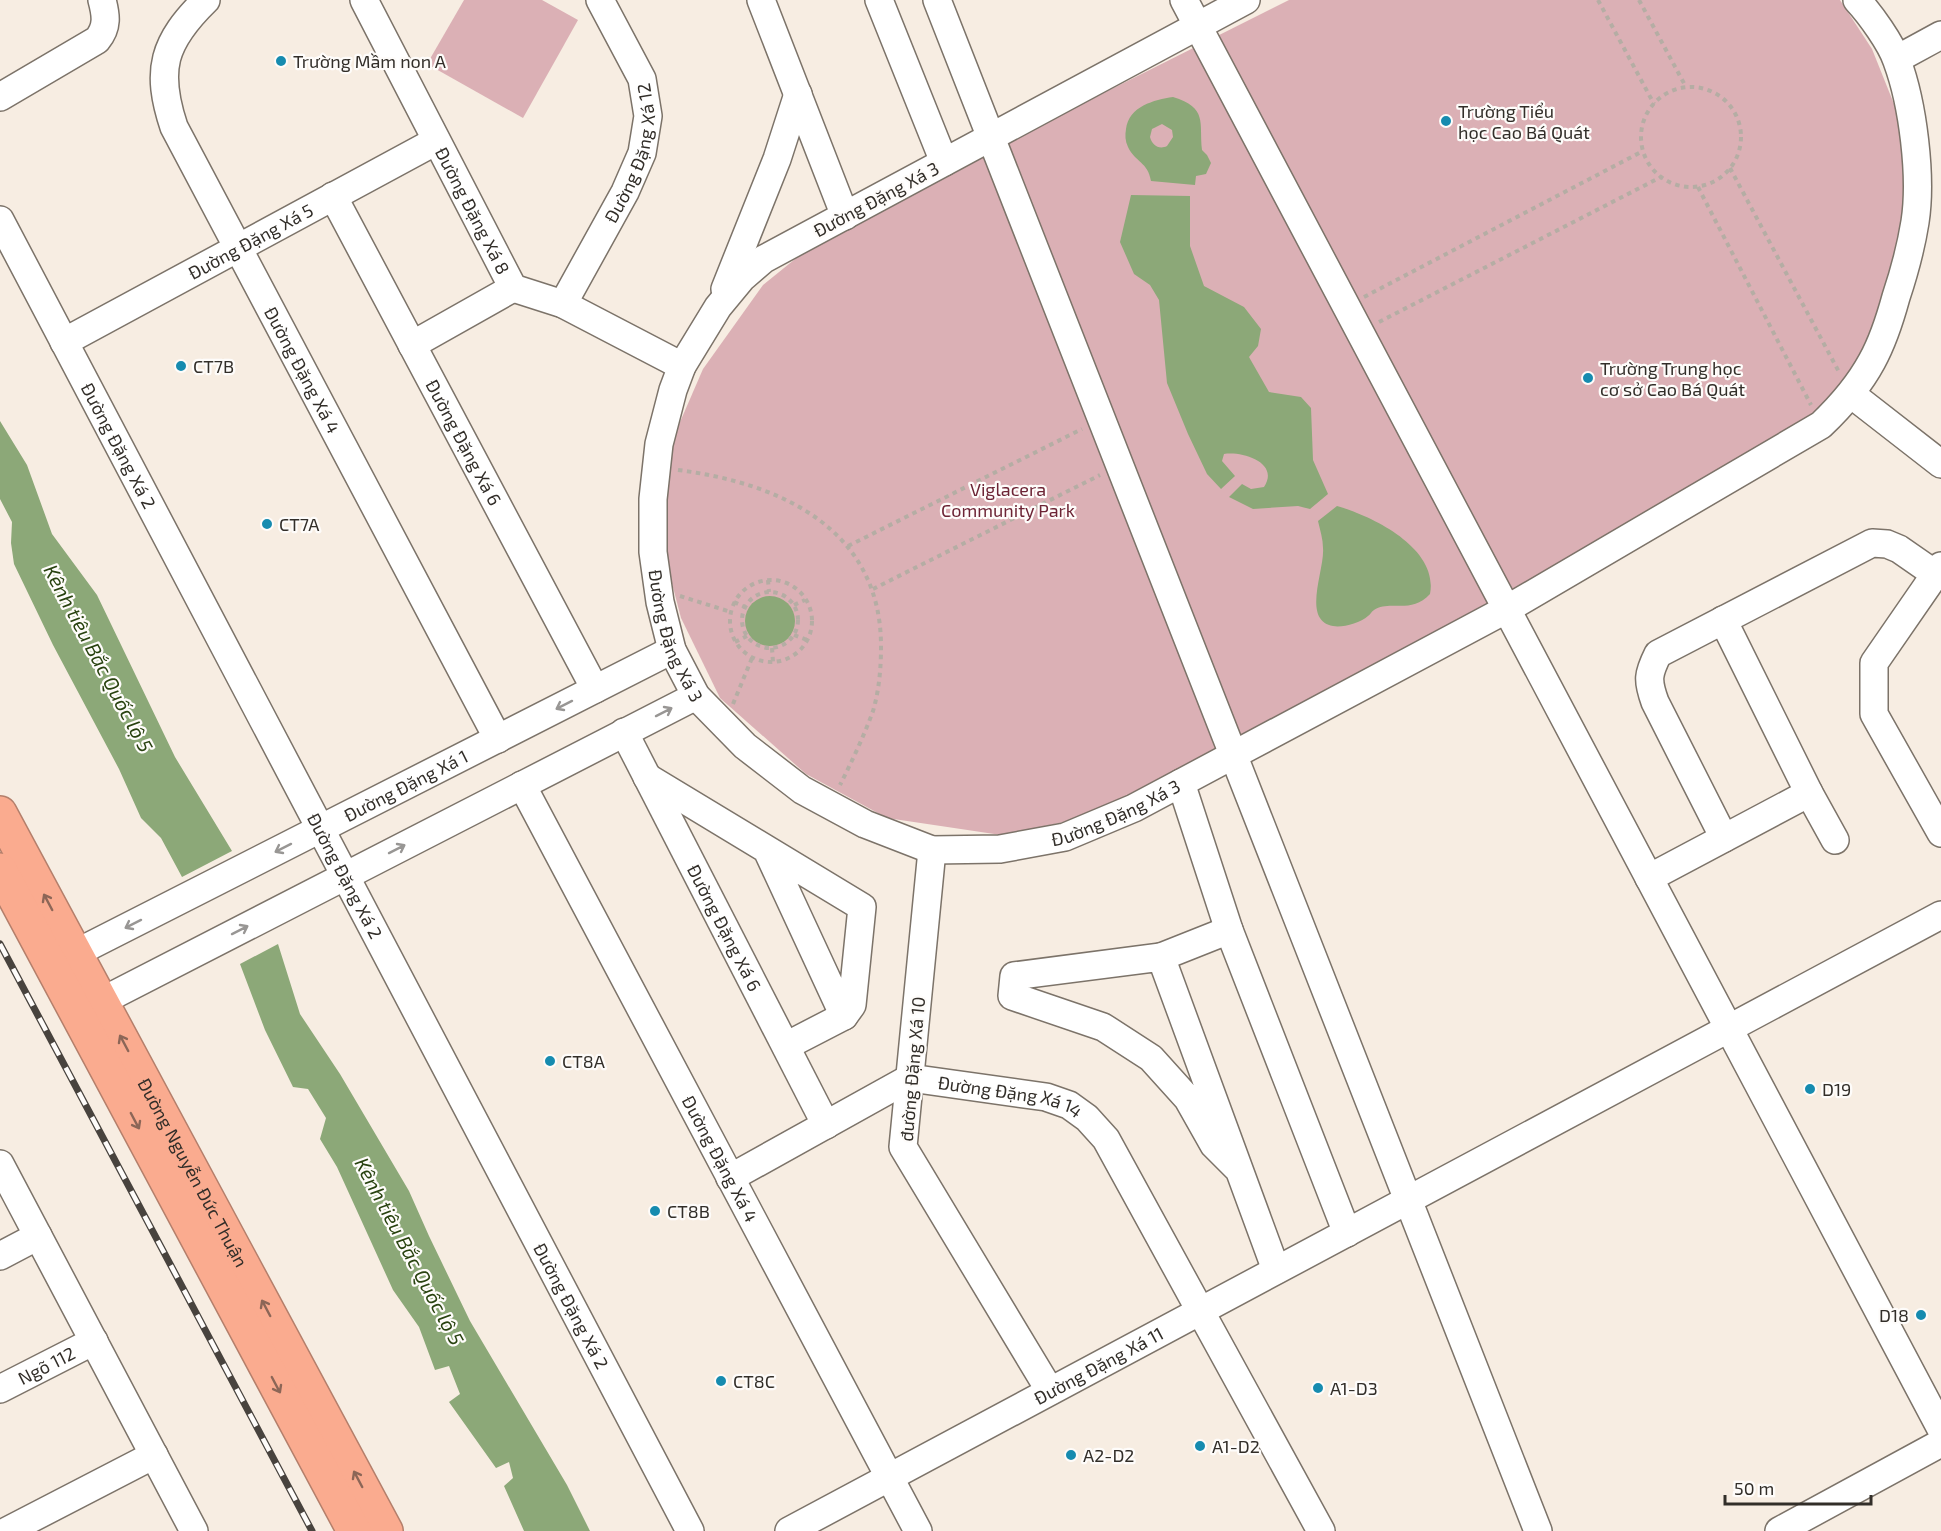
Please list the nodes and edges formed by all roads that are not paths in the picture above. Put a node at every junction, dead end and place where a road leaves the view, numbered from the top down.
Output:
1 (102, 0) edge
2 (206, 0) edge
3 (364, 0) edge
4 (600, 0) edge
5 (761, 0) edge
6 (879, 0) edge
7 (937, 0) edge
8 (1184, 0) edge
9 (1246, 0) edge
10 (1871, 4) edge
11 (1198, 26) junction
12 (1941, 35) edge
13 (1897, 59) junction
14 (798, 94) junction
15 (0, 97) edge
16 (991, 137) junction
17 (436, 141) junction
18 (944, 162) junction
19 (333, 196) junction
20 (845, 216) junction
21 (0, 220) edge
22 (237, 248) junction
23 (513, 288) junction
24 (563, 304) junction
25 (718, 307) junction
26 (64, 342) junction
27 (412, 345) junction
28 (682, 366) junction
29 (1851, 394) junction
30 (1941, 464) edge
31 (1938, 570) edge
32 (1507, 609) junction
33 (1723, 620) junction
34 (672, 650) junction
35 (596, 689) junction
36 (696, 696) junction
37 (624, 732) junction
38 (498, 739) junction
39 (1232, 755) junction
40 (647, 777) junction
41 (1181, 783) junction
42 (522, 785) junction
43 (1809, 793) junction
44 (0, 813) edge
45 (321, 829) junction
46 (1941, 833) edge
47 (1724, 838) junction
48 (1836, 840) dead end
49 (767, 850) junction
50 (932, 850) junction
51 (0, 870) edge
52 (345, 876) junction
53 (1649, 878) junction
54 (1941, 915) edge
55 (1229, 930) junction
56 (1161, 957) junction
57 (64, 960) junction
58 (90, 1008) junction
59 (844, 1016) junction
60 (1729, 1028) junction
61 (786, 1046) junction
62 (910, 1078) junction
63 (826, 1125) junction
64 (0, 1164) edge
65 (1238, 1168) junction
66 (730, 1178) junction
67 (1409, 1199) junction
68 (1347, 1233) junction
69 (38, 1236) junction
70 (0, 1256) edge
71 (1276, 1270) junction
72 (1200, 1311) junction
73 (94, 1341) junction
74 (0, 1389) edge
75 (1050, 1391) junction
76 (1941, 1429) edge
77 (1941, 1443) edge
78 (154, 1455) junction
79 (889, 1477) junction
80 (1315, 1529) edge
81 (7, 1531) edge
82 (194, 1531) edge
83 (354, 1531) edge
84 (386, 1531) edge
85 (690, 1531) edge
86 (789, 1531) edge
87 (918, 1531) edge
88 (1538, 1531) edge
89 (1779, 1531) edge

1 - 15 street
2 - 22 street, Đường Đặng Xá 4
3 - 17 street, Đường Đặng Xá 8
4 - 24 street, Đường Đặng Xá 12
5 - 14 street
6 - 18 street
7 - 16 street
8 - 11 street
9 - 11 street, Đường Đặng Xá 3
10 - 13 street, Đường Đặng Xá 3
11 - 16 street, Đường Đặng Xá 3
11 - 32 street
12 - 13 street
13 - 29 street, Đường Đặng Xá 3
14 - 20 street
14 - 25 street
16 - 18 street, Đường Đặng Xá 3
16 - 39 street
17 - 19 street, Đường Đặng Xá 5
17 - 23 street, Đường Đặng Xá 8
18 - 20 street, Đường Đặng Xá 3
19 - 22 street, Đường Đặng Xá 5
19 - 27 street, Đường Đặng Xá 6
20 - 25 street, Đường Đặng Xá 3
21 - 26 street, Đường Đặng Xá 2
22 - 26 street, Đường Đặng Xá 5
22 - 38 street, Đường Đặng Xá 4
23 - 24 street, Đường Đặng Xá 8
23 - 27 street
24 - 28 street, Đường Đặng Xá 8
25 - 28 street, Đường Đặng Xá 3
26 - 45 street, Đường Đặng Xá 2
27 - 35 street, Đường Đặng Xá 6
28 - 34 street, Đường Đặng Xá 3
29 - 30 street
29 - 32 street, Đường Đặng Xá 3
31 - 33 street
31 - 46 street
32 - 39 street, Đường Đặng Xá 3
32 - 53 street
33 - 43 street
33 - 47 street
34 - 35 street, Đường Đặng Xá 1
34 - 36 street, Đường Đặng Xá 3
35 -> 38 street, Đường Đặng Xá 1
37 -> 36 street
36 - 50 street, Đường Đặng Xá 3
37 - 40 street, Đường Đặng Xá 6
37 - 42 street
38 - 45 street, Đường Đặng Xá 1
39 - 41 street, Đường Đặng Xá 3
39 - 67 street
40 - 49 street
40 - 61 street, Đường Đặng Xá 6
41 - 50 street, Đường Đặng Xá 3
41 - 55 street
52 -> 42 street
42 - 66 street, Đường Đặng Xá 4
43 - 47 street
43 - 48 street
57 -> 44 highway, Đường Nguyễn Đức Thuận
45 - 52 street, Đường Đặng Xá 2
45 -> 57 street, Đường Đặng Xá 1
47 - 53 street
49 - 59 street
49 - 59 street
50 - 62 street, đường Đặng Xá 10
51 - 57 highway, Đường Nguyễn Đức Thuận
58 -> 52 street
52 - 85 street, Đường Đặng Xá 2
53 - 60 street
54 - 60 street, Đường Đặng Xá 11
55 - 56 street
55 - 68 street
56 - 65 street
56 - 65 street
57 - 58 highway, Đường Nguyễn Đức Thuận
58 -> 83 highway, Đường Nguyễn Đức Thuận
84 -> 58 highway, Đường Nguyễn Đức Thuận
59 - 61 street
60 - 67 street, Đường Đặng Xá 11
60 - 76 street
61 - 63 street, Đường Đặng Xá 6
62 - 63 street, Đường Đặng Xá 14
62 - 72 street, Đường Đặng Xá 14
62 - 75 street, đường Đặng Xá 10
63 - 66 street, Đường Đặng Xá 14
64 - 69 street
65 - 71 street
66 - 79 street, Đường Đặng Xá 4
67 - 68 street, Đường Đặng Xá 11
67 - 88 street
68 - 71 street, Đường Đặng Xá 11
69 - 70 street
69 - 73 street
71 - 72 street, Đường Đặng Xá 11
72 - 75 street, Đường Đặng Xá 11
72 - 80 street, Đường Đặng Xá 14
73 - 74 street, Ngõ 112
73 - 78 street
75 - 79 street, Đường Đặng Xá 11
77 - 89 street
78 - 81 street
78 - 82 street
79 - 86 street, Đường Đặng Xá 11
79 - 87 street, Đường Đặng Xá 4

